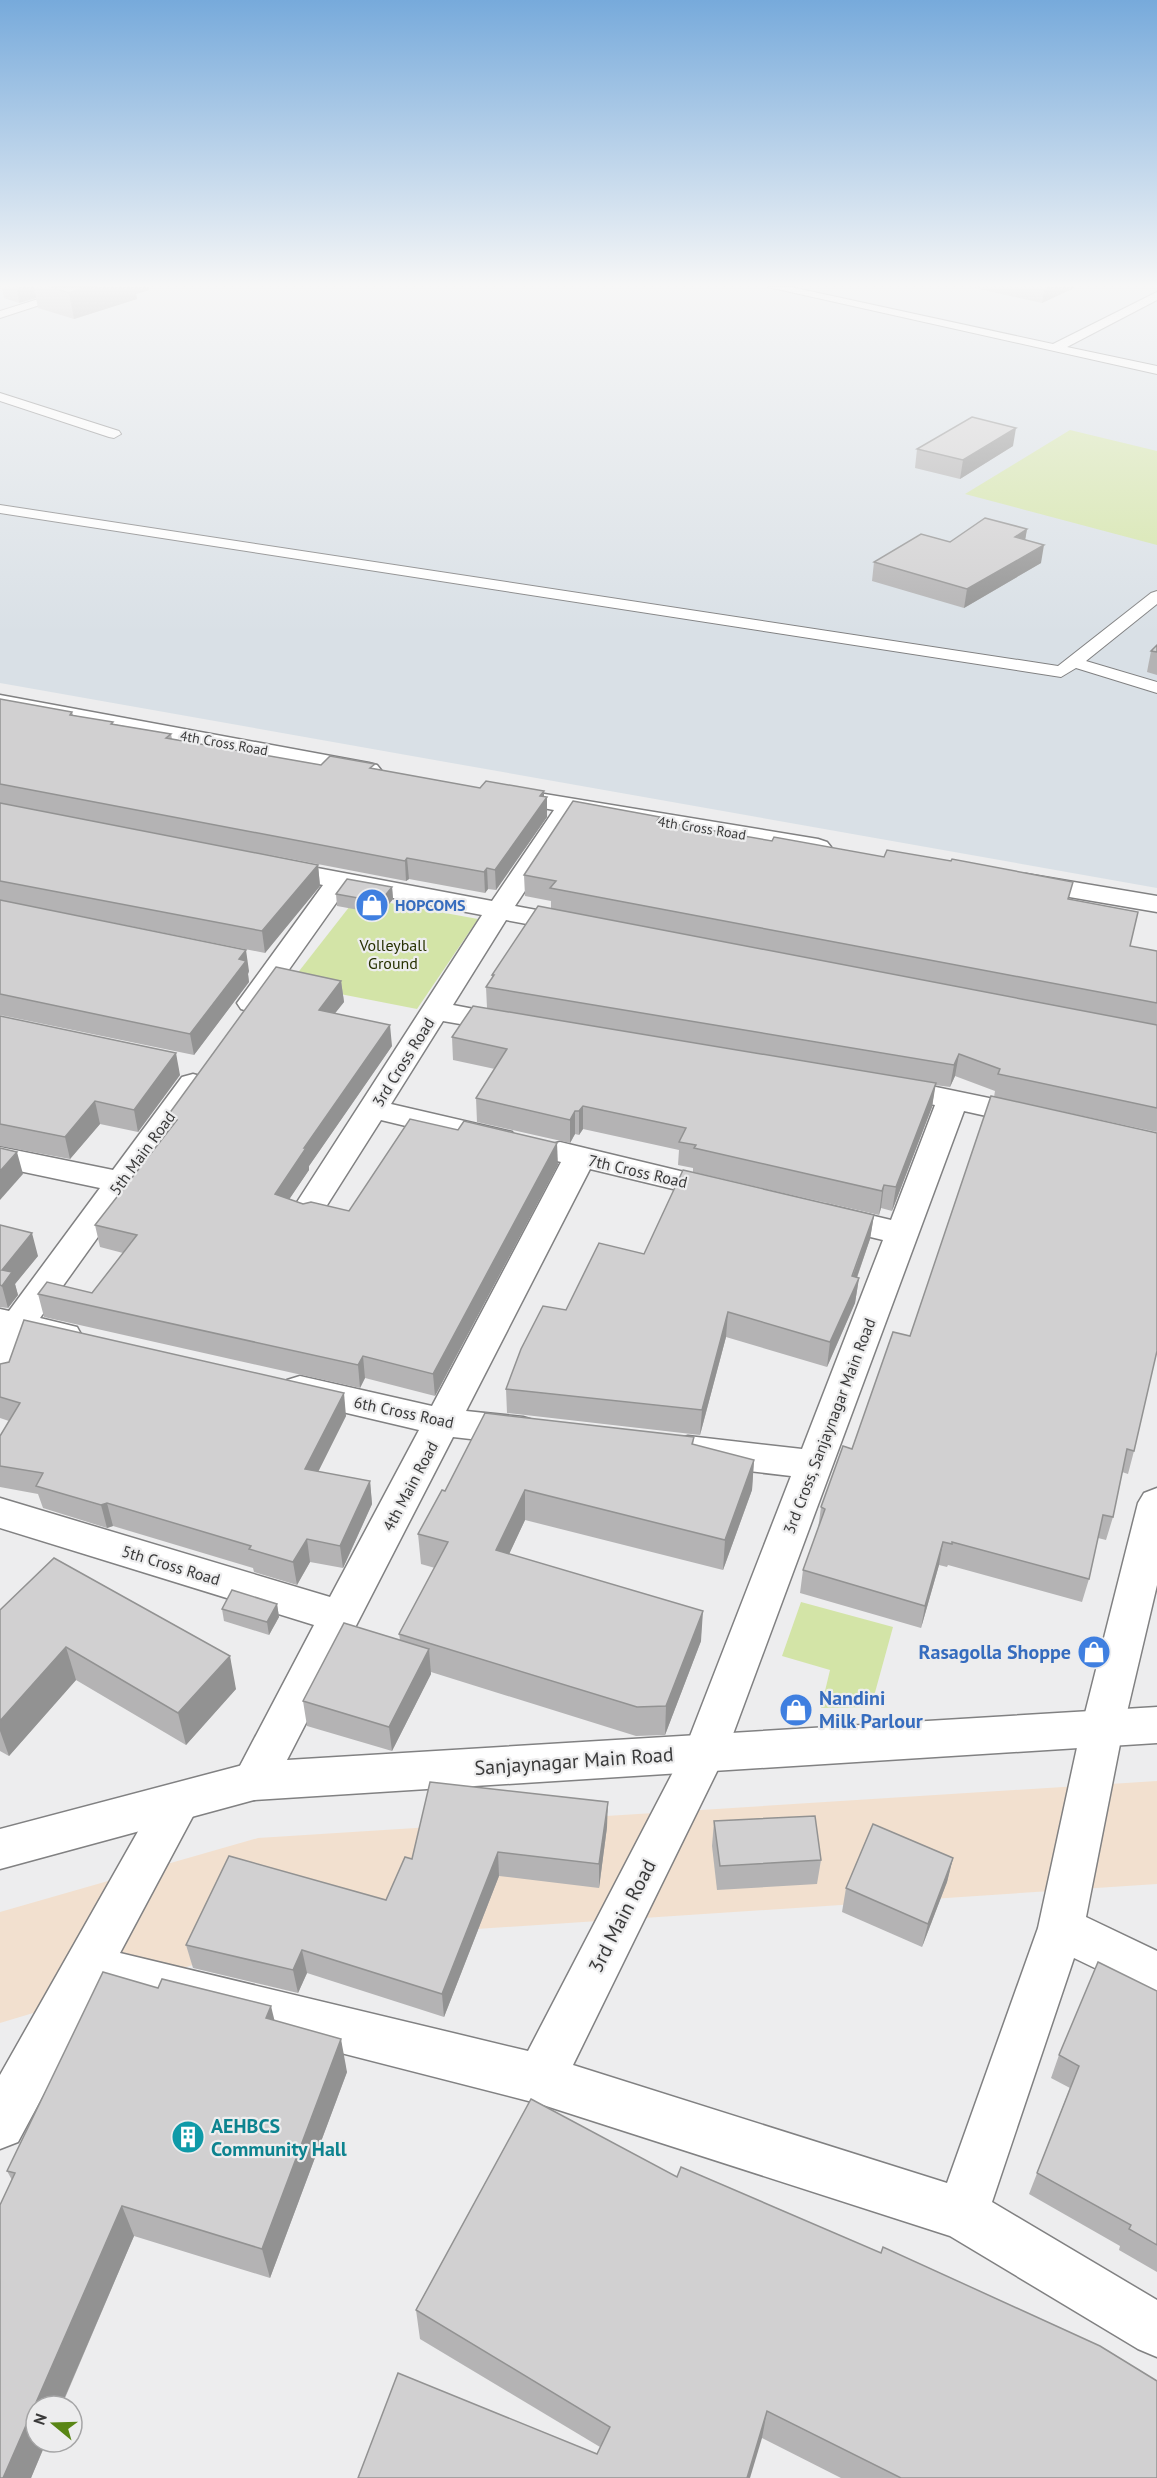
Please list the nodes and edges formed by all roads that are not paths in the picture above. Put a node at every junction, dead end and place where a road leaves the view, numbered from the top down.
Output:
1 (17, 403) edge
2 (114, 434) dead end
3 (0, 509) edge
4 (1157, 596) edge
5 (1138, 611) junction
6 (1157, 616) edge
7 (1072, 662) junction
8 (1157, 688) edge
9 (0, 702) edge
10 (394, 774) edge
11 (476, 789) edge
12 (568, 806) junction
13 (840, 851) edge
14 (246, 862) edge
15 (1004, 878) edge
16 (340, 880) junction
17 (1157, 904) edge
18 (499, 910) junction
19 (605, 931) edge
20 (436, 1011) junction
21 (237, 1022) edge
22 (542, 1029) edge
23 (198, 1064) dead end
24 (906, 1091) edge
25 (952, 1099) junction
26 (374, 1109) junction
27 (1055, 1121) edge
28 (0, 1157) edge
29 (580, 1157) junction
30 (121, 1182) junction
31 (753, 1198) edge
32 (799, 1209) edge
33 (306, 1213) edge
34 (903, 1234) junction
35 (9, 1323) edge
36 (98, 1343) edge
37 (0, 1375) edge
38 (270, 1383) edge
39 (443, 1422) junction
40 (559, 1435) edge
41 (652, 1446) edge
42 (814, 1464) junction
43 (1157, 1503) edge
44 (0, 1513) edge
45 (341, 1617) junction
46 (1157, 1725) edge
47 (1102, 1729) junction
48 (705, 1753) junction
49 (254, 1781) junction
50 (178, 1803) junction
51 (0, 1849) edge
52 (1061, 1928) junction
53 (86, 1968) junction
54 (1157, 1975) edge
55 (540, 2079) junction
56 (0, 2124) edge
57 (962, 2214) junction
58 (1157, 2330) edge

1 - 2 lane
3 - 7 lane
4 - 5 lane
5 - 6 lane
5 - 7 lane
7 - 8 lane
9 - 10 street, 4th Cross Road
11 - 12 street, 4th Cross Road
12 - 13 street, 4th Cross Road
12 - 18 street, 3rd Cross Road
14 - 16 street
15 - 17 street
16 - 18 street
16 - 21 street
18 - 19 street
18 - 20 street, 3rd Cross Road
20 - 22 street
20 - 26 street, 3rd Cross Road
23 - 30 street, 5th Main Road
24 - 25 street
25 - 27 street
25 - 34 street, 3rd Cross, Sanjaynagar Main Road
26 - 29 street, 7th Cross Road
26 - 33 street, 3rd Cross Road
28 - 30 street
29 - 31 street, 7th Cross Road
29 - 39 street, 4th Main Road
30 - 35 street, 5th Main Road
32 - 34 street
34 - 42 street, 3rd Cross, Sanjaynagar Main Road
35 - 36 street
35 - 37 street, 5th Main Road
38 - 39 street, 6th Cross Road
39 - 40 street, 6th Cross Road
39 - 45 street, 4th Main Road
41 - 42 street
42 - 48 street, 3rd Cross, Sanjaynagar Main Road
43 - 47 street
44 - 45 street, 5th Cross Road
45 - 49 street, 4th Main Road
46 - 47 street, Sanjaynagar Main Road
47 - 48 street, Sanjaynagar Main Road
47 - 52 street
48 - 49 street, Sanjaynagar Main Road
48 - 55 street, 3rd Main Road
49 - 50 street, Sanjaynagar Main Road
50 - 51 street, Sanjaynagar Main Road
50 - 53 street
52 - 54 street
52 - 57 street
53 - 55 street
53 - 56 street
55 - 57 street
57 - 58 street

